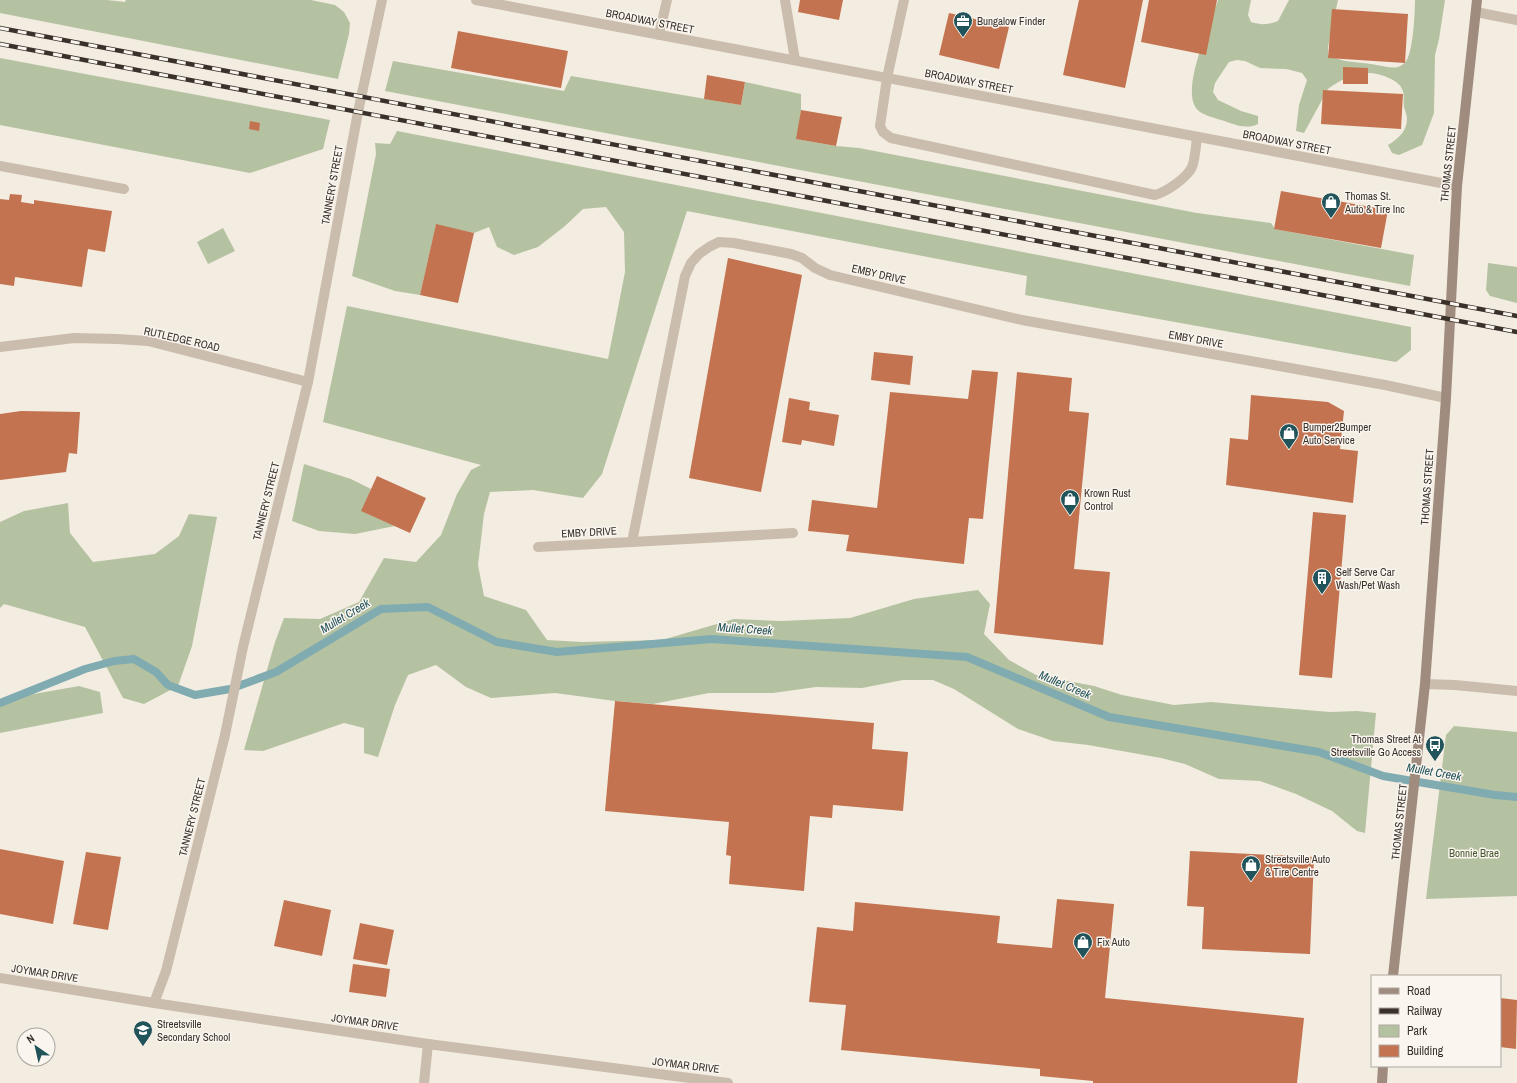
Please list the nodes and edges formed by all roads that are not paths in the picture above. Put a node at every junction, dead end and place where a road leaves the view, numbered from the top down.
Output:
1 (382, 0) edge
2 (476, 0) edge
3 (667, 0) edge
4 (785, 0) edge
5 (904, 0) edge
6 (1477, 0) edge
7 (1476, 12) junction
8 (1517, 20) edge
9 (659, 35) junction
10 (795, 60) junction
11 (887, 78) junction
12 (1197, 137) junction
13 (0, 166) edge
14 (1457, 186) junction
15 (124, 189) dead end
16 (0, 347) edge
17 (308, 382) junction
18 (1446, 398) junction
19 (793, 533) dead end
20 (632, 542) junction
21 (538, 547) dead end
22 (1425, 684) junction
23 (1517, 691) edge
24 (1393, 975) edge
25 (0, 978) edge
26 (154, 1004) junction
27 (428, 1044) junction
28 (1384, 1067) edge
29 (424, 1083) edge
30 (725, 1083) edge
31 (1382, 1083) edge

1 - 17 street, TANNERY STREET
2 - 9 street, BROADWAY STREET
3 - 9 street
4 - 10 street
5 - 11 street
6 - 7 street, THOMAS STREET
7 - 8 street
7 - 14 street, THOMAS STREET
9 - 10 street, BROADWAY STREET
10 - 11 street, BROADWAY STREET
11 - 12 street, BROADWAY STREET
11 - 12 street
12 - 14 street, BROADWAY STREET
13 - 15 street
14 - 18 street, THOMAS STREET
16 - 17 street, RUTLEDGE ROAD
17 - 26 street, TANNERY STREET
18 - 20 street, EMBY DRIVE
18 - 22 street, THOMAS STREET
19 - 20 street
20 - 21 street, EMBY DRIVE
22 - 23 street
22 - 24 street, THOMAS STREET
25 - 26 street, JOYMAR DRIVE
26 - 27 street, JOYMAR DRIVE
27 - 29 street
27 - 30 street, JOYMAR DRIVE
28 - 31 street

